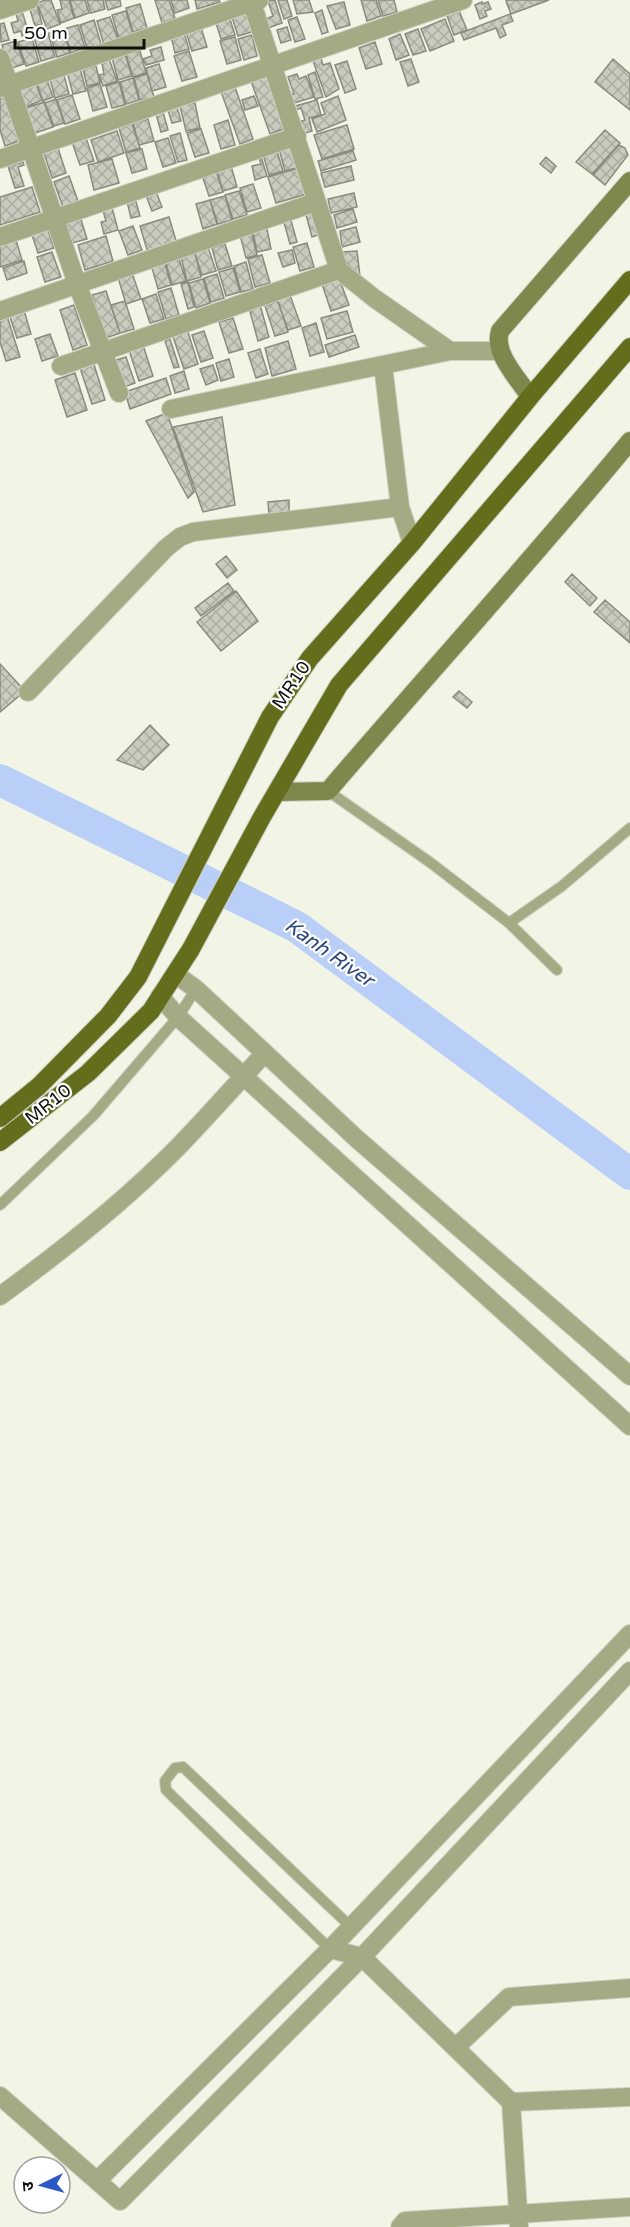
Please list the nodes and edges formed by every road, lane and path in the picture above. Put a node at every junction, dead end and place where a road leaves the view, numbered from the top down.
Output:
1 (30, 0) edge
2 (463, 0) edge
3 (254, 1) edge
4 (0, 10) edge
5 (0, 58) edge
6 (271, 64) junction
7 (5, 86) edge
8 (297, 136) junction
9 (32, 148) junction
10 (0, 159) edge
11 (630, 181) edge
12 (316, 202) junction
13 (54, 217) junction
14 (0, 237) edge
15 (339, 270) junction
16 (630, 280) edge
17 (77, 284) junction
18 (0, 311) edge
19 (630, 347) edge
20 (103, 350) junction
21 (450, 351) junction
22 (500, 351) junction
23 (383, 365) junction
24 (61, 366) dead end
25 (119, 393) dead end
26 (530, 397) junction
27 (171, 409) dead end
28 (630, 441) edge
29 (400, 507) junction
30 (412, 543) junction
31 (28, 692) dead end
32 (328, 791) junction
33 (277, 792) junction
34 (630, 828) edge
35 (509, 923) junction
36 (557, 970) dead end
37 (175, 974) junction
38 (196, 989) junction
39 (160, 996) junction
40 (178, 1017) junction
41 (265, 1053) junction
42 (243, 1076) junction
43 (0, 1118) edge
44 (0, 1142) edge
45 (0, 1205) edge
46 (0, 1296) edge
47 (630, 1376) edge
48 (630, 1426) edge
49 (630, 1634) edge
50 (630, 1671) edge
51 (351, 1927) junction
52 (330, 1949) junction
53 (362, 1957) junction
54 (630, 1988) edge
55 (456, 2048) junction
56 (0, 2096) edge
57 (630, 2097) edge
58 (511, 2102) junction
59 (96, 2181) junction
60 (630, 2207) edge
61 (519, 2221) edge
62 (400, 2227) edge

1 - 4 street
2 - 6 street
3 - 6 street
3 - 7 street
5 - 7 street
6 - 8 street
6 - 9 street
7 - 9 street
8 - 12 street
8 - 13 street
9 - 10 street
9 - 13 street
11 - 22 street
12 - 15 street
12 - 17 street
13 - 14 street
13 - 17 street
15 - 20 street
15 - 21 street
16 - 26 main road, MR10
17 - 18 street
17 - 20 street
19 - 33 main road, MR10
20 - 24 street
20 - 25 street
21 - 22 street
21 - 23 street
22 - 26 street
23 - 27 street
23 - 29 street
26 - 30 main road, MR10
28 - 32 street
29 - 30 street
29 - 31 street
30 - 43 main road, MR10
32 - 33 street
32 - 35 lane
33 - 37 main road, MR10
34 - 35 lane
35 - 36 lane
37 - 38 street
37 - 39 main road, MR10
38 - 40 lane
38 - 41 street
39 - 40 street
39 - 44 main road, MR10
40 - 42 street
40 - 45 lane
41 - 42 street
41 - 47 street
42 - 46 street
42 - 48 street
49 - 51 street
50 - 53 street
51 - 52 street
51 - 52 lane
51 - 53 street
52 - 53 street
52 - 59 street
53 - 55 street
53 - 59 street
54 - 55 street
55 - 58 street
56 - 59 street
57 - 58 street
58 - 61 street
60 - 61 street
61 - 62 street

